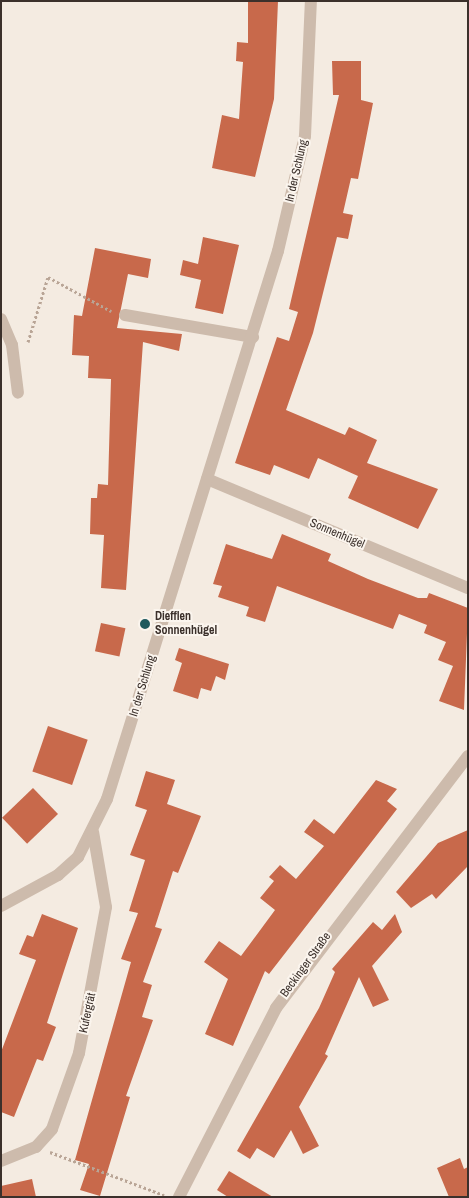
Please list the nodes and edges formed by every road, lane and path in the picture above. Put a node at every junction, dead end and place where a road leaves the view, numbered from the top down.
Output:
1 (311, 1) edge
2 (125, 315) joint
3 (1, 319) edge
4 (253, 337) junction
5 (16, 362) junction
6 (18, 393) dead end
7 (207, 479) junction
8 (468, 588) edge
9 (468, 756) edge
10 (93, 832) junction
11 (1, 906) edge
12 (36, 1147) junction
13 (1, 1161) edge
14 (167, 1197) edge
15 (179, 1197) edge

1 - 4 street, In der Schlung
2 - 4 street
2 - 5 path
3 - 5 street
4 - 7 street, In der Schlung
5 - 6 street
7 - 8 street, Sonnenhügel
7 - 10 street, In der Schlung
9 - 15 street, Beckinger Straße
10 - 11 street, In der Schlung
10 - 12 street, Kufergrät
12 - 13 street, Kufergrät
12 - 14 path

